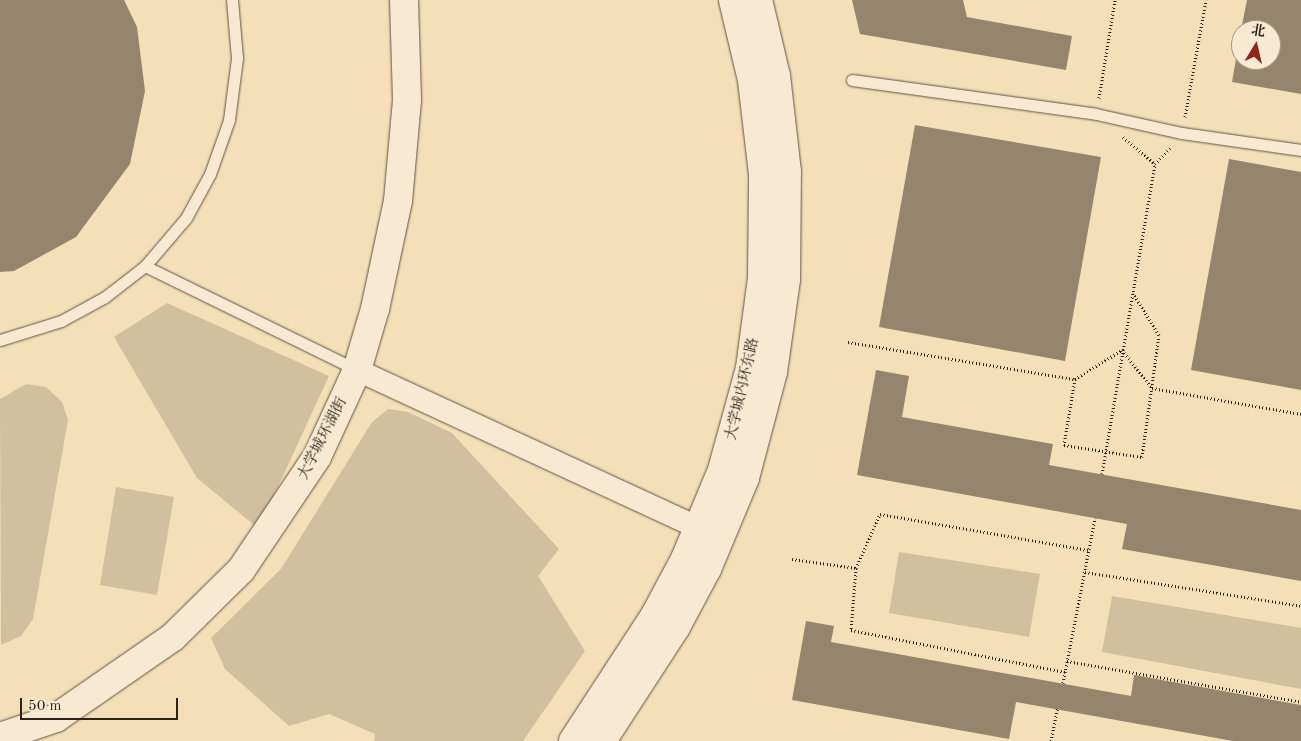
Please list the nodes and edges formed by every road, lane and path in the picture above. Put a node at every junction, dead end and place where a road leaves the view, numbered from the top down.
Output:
1 (232, 0) edge
2 (404, 0) edge
3 (734, 0) edge
4 (758, 0) edge
5 (1115, 0) edge
6 (1206, 0) edge
7 (852, 80) dead end
8 (1096, 114) junction
9 (1182, 134) junction
10 (1301, 150) edge
11 (1155, 164) junction
12 (145, 266) junction
13 (1133, 292) junction
14 (0, 340) edge
15 (848, 342) dead end
16 (1122, 350) junction
17 (357, 370) junction
18 (1075, 379) junction
19 (1152, 388) junction
20 (1301, 414) edge
21 (1106, 452) junction
22 (1102, 474) dead end
23 (1095, 518) dead end
24 (700, 528) junction
25 (1088, 550) junction
26 (792, 560) dead end
27 (856, 568) junction
28 (1085, 572) junction
29 (1301, 606) edge
30 (1067, 661) junction
31 (1065, 672) junction
32 (1062, 684) dead end
33 (1301, 702) edge
34 (1057, 710) dead end
35 (0, 737) edge
36 (573, 741) edge
37 (602, 741) edge
38 (1051, 741) edge

1 - 12 lane
2 - 17 main road, 大学城环湖街
3 - 24 main road, 大学城内环东路
4 - 37 main road, 大学城内环东路
5 - 8 path
6 - 9 path
7 - 8 lane
8 - 9 lane
8 - 11 path
9 - 10 lane
9 - 11 path
11 - 13 path
12 - 14 lane
12 - 17 lane
13 - 16 path
13 - 19 path
15 - 18 path
16 - 18 path
16 - 19 path
16 - 21 path
17 - 24 street
17 - 35 main road, 大学城环湖街
18 - 21 path
19 - 20 path
19 - 21 path
21 - 22 path
23 - 25 path
24 - 36 main road, 大学城内环东路
25 - 27 path
25 - 28 path
26 - 27 path
27 - 31 path
28 - 29 path
28 - 30 path
30 - 31 path
30 - 33 path
31 - 32 path
34 - 38 path

